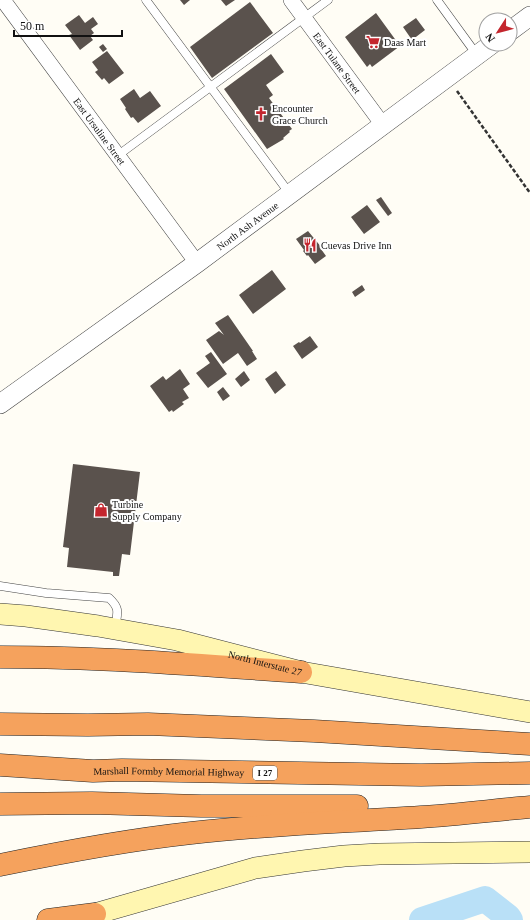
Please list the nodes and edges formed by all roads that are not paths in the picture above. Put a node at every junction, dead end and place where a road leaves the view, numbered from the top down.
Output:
1 (3, 0) edge
2 (146, 0) edge
3 (291, 0) edge
4 (328, 0) edge
5 (436, 0) edge
6 (530, 16) edge
7 (304, 18) junction
8 (518, 25) edge
9 (481, 52) edge
10 (477, 55) junction
11 (210, 87) junction
12 (383, 125) junction
13 (117, 156) junction
14 (290, 194) junction
15 (197, 264) junction
16 (0, 404) edge
17 (0, 586) edge
18 (0, 614) edge
19 (115, 630) junction
20 (0, 657) edge
21 (301, 672) junction
22 (530, 712) edge
23 (0, 724) edge
24 (530, 744) edge
25 (0, 765) edge
26 (530, 773) edge
27 (0, 804) edge
28 (530, 806) edge
29 (530, 852) edge
30 (0, 865) edge
31 (85, 917) edge
32 (48, 920) edge

1 - 13 street, East Ursuline Street
2 - 11 lane
3 - 7 street, East Tulane Street
4 - 7 lane
5 - 10 lane
6 - 8 street
7 - 11 lane
7 - 12 street, East Tulane Street
9 - 10 street, North Ash Avenue
10 - 12 street, North Ash Avenue
11 - 13 lane
11 - 14 lane
12 - 14 street, North Ash Avenue
13 - 15 street, East Ursuline Street
14 - 15 street, North Ash Avenue
15 - 16 street, North Ash Avenue
17 - 19 lane
18 - 19 main road, North Interstate 27
19 - 21 main road, North Interstate 27
20 - 21 highway
21 - 22 main road, North Interstate 27
23 - 24 highway
25 - 26 highway, Marshall Formby Memorial Highway / I 27
27 - 28 highway
28 - 30 highway
29 - 31 main road
31 - 32 highway

